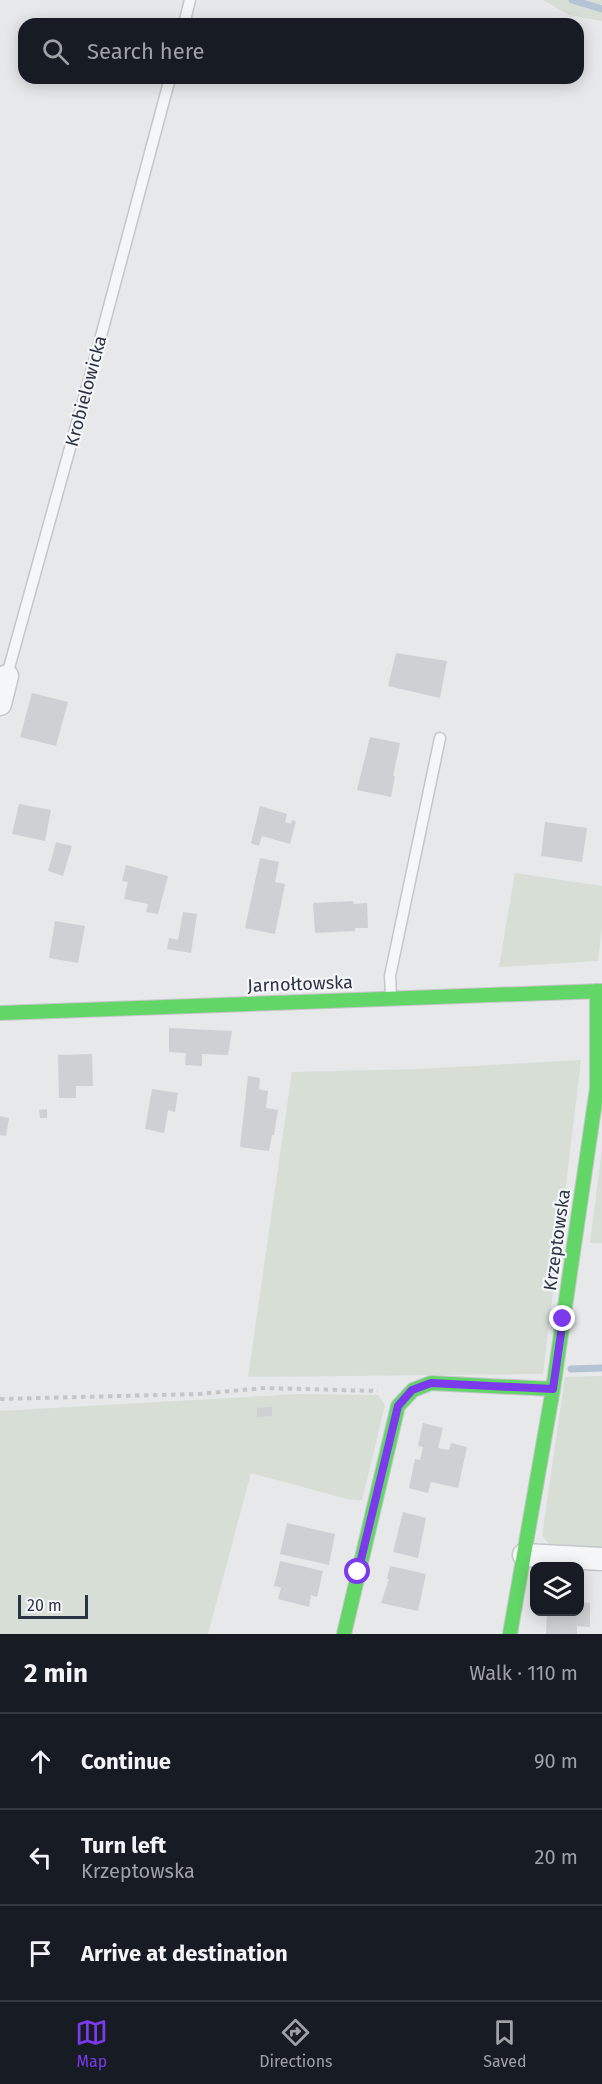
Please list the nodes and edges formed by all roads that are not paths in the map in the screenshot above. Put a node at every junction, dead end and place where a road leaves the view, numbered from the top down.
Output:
1 (190, 0) edge
2 (186, 18) edge
3 (168, 84) edge
4 (4, 673) edge
5 (0, 704) edge
6 (440, 738) dead end
7 (600, 991) edge
8 (391, 999) junction
9 (0, 1013) edge
10 (553, 1389) junction
11 (524, 1555) junction
12 (602, 1559) edge
13 (344, 1634) edge
14 (510, 1634) edge

1 - 2 lane
3 - 4 lane, Krobielowicka
4 - 5 street, Krobielowicka
6 - 8 lane
7 - 8 street, Jarnołtowska
7 - 10 street, Krzeptowska
8 - 9 street, Jarnołtowska
10 - 11 street, Krzeptowska
10 - 13 street
11 - 12 street
11 - 14 street, Krzeptowska

